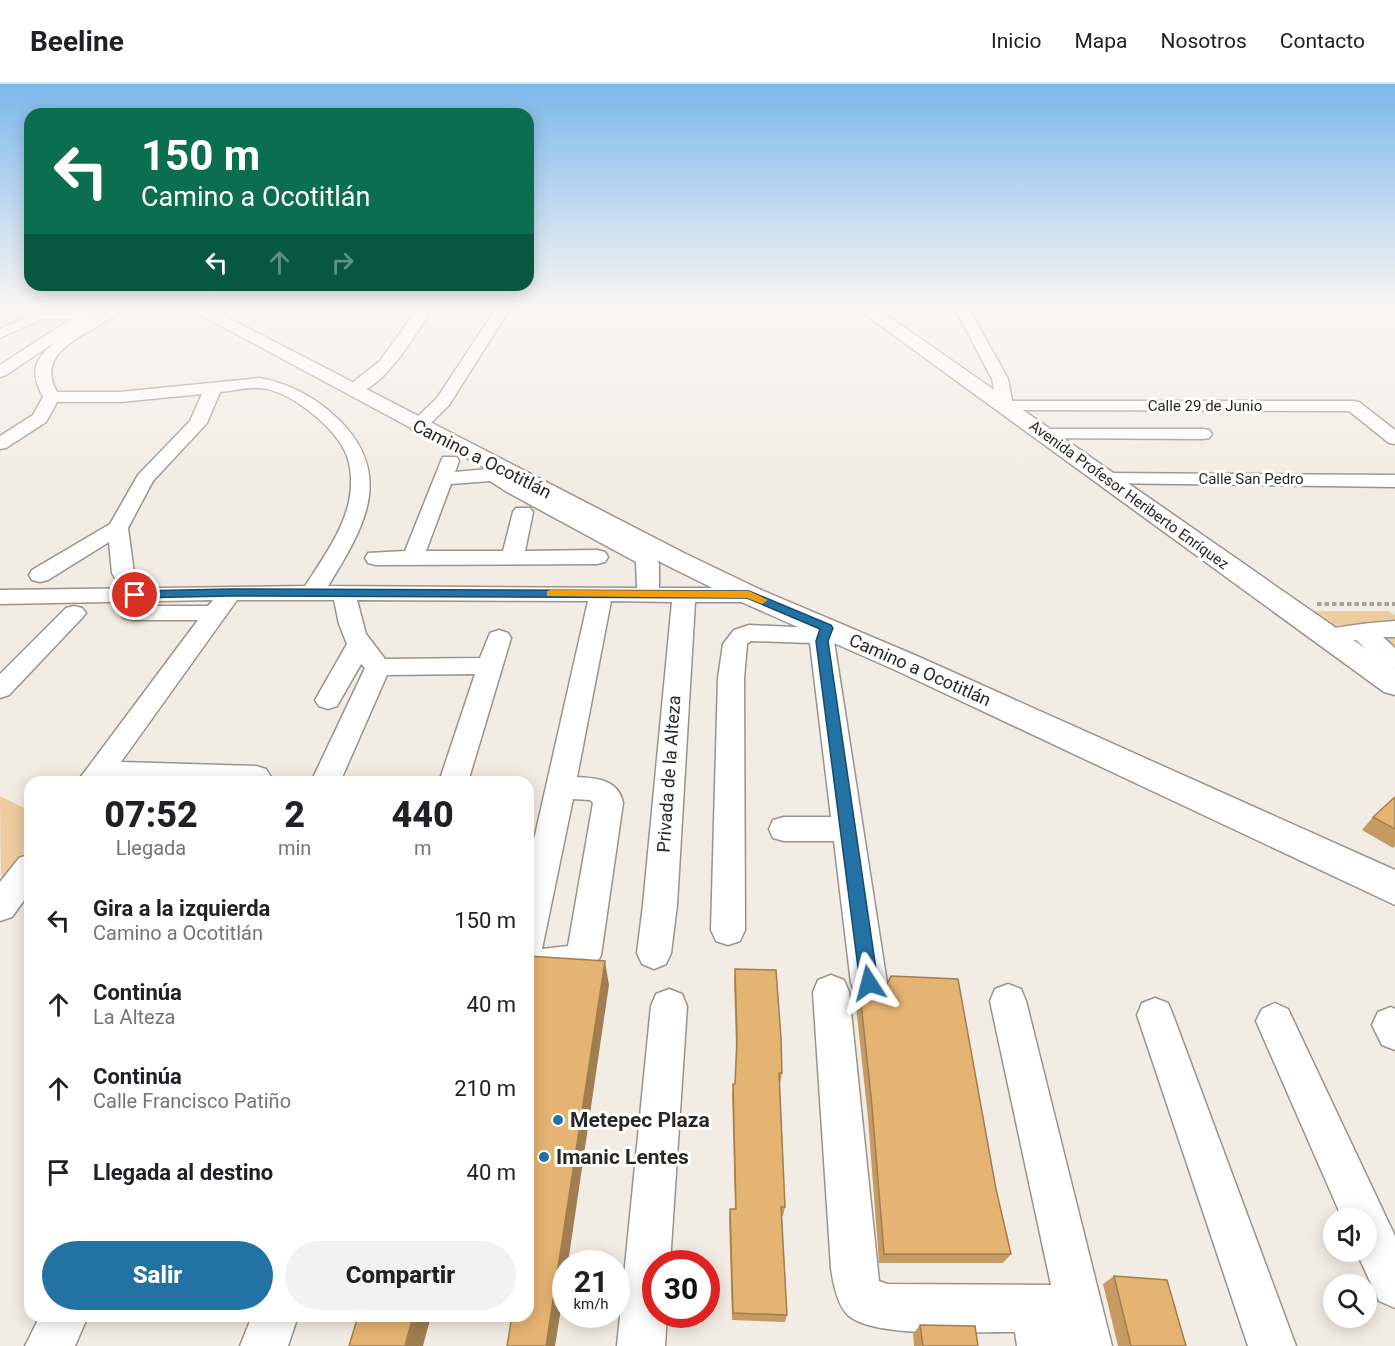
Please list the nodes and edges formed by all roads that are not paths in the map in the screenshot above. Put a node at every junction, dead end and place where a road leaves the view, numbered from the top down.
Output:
1 (44, 366) edge
2 (307, 366) edge
3 (384, 366) edge
4 (466, 366) edge
5 (947, 366) edge
6 (993, 366) edge
7 (213, 388) junction
8 (353, 390) junction
9 (51, 397) junction
10 (1004, 406) junction
11 (418, 426) junction
12 (1045, 434) junction
13 (1203, 434) dead end
14 (1395, 439) edge
15 (0, 444) edge
16 (502, 473) junction
17 (1107, 479) junction
18 (1395, 481) edge
19 (523, 512) dead end
20 (118, 528) junction
21 (597, 557) dead end
22 (376, 558) dead end
23 (413, 558) junction
24 (512, 558) junction
25 (123, 573) dead end
26 (40, 575) dead end
27 (312, 593) junction
28 (601, 593) junction
29 (345, 594) junction
30 (648, 594) junction
31 (684, 594) junction
32 (749, 595) junction
33 (3, 602) edge
34 (222, 603) junction
35 (74, 613) junction
36 (1395, 629) edge
37 (1361, 631) junction
38 (824, 632) junction
39 (1328, 637) junction
40 (499, 638) dead end
41 (359, 644) junction
42 (1395, 662) edge
43 (490, 666) junction
44 (378, 667) junction
45 (1395, 684) edge
46 (0, 689) edge
47 (328, 700) dead end
48 (95, 776) edge
49 (328, 776) edge
50 (455, 776) edge
51 (561, 787) junction
52 (784, 829) dead end
53 (846, 829) junction
54 (24, 875) edge
55 (1395, 888) edge
56 (0, 907) edge
57 (534, 914) edge
58 (728, 930) dead end
59 (654, 953) dead end
60 (534, 963) edge
61 (1008, 1000) dead end
62 (669, 1006) dead end
63 (1155, 1015) dead end
64 (1275, 1021) dead end
65 (1359, 1208) edge
66 (1377, 1247) edge
67 (1395, 1285) edge
68 (61, 1322) edge
69 (273, 1322) edge
70 (1038, 1328) edge
71 (1084, 1328) edge
72 (49, 1346) edge
73 (264, 1346) edge
74 (641, 1346) edge
75 (1272, 1346) edge

1 - 9 street
2 - 8 main road, Camino a Ocotitlán
3 - 8 street
4 - 11 street
5 - 10 main road, Avenida Profesor Heriberto Enríquez
6 - 10 street
7 - 9 street
7 - 20 street
7 - 27 street
8 - 11 main road, Camino a Ocotitlán
9 - 15 street
10 - 12 main road, Avenida Profesor Heriberto Enríquez
10 - 14 street, Calle 29 de Junio
11 - 16 main road, Camino a Ocotitlán
12 - 13 street
12 - 17 main road, Avenida Profesor Heriberto Enríquez
16 - 23 street
16 - 30 street
16 - 32 main road, Camino a Ocotitlán
17 - 18 street, Calle San Pedro
17 - 39 main road, Avenida Profesor Heriberto Enríquez
19 - 24 street
20 - 25 street
20 - 26 street
21 - 24 street
22 - 23 street
23 - 24 street
27 - 29 street
27 - 34 street
28 - 29 street
28 - 30 street
28 - 51 street
29 - 41 street
30 - 31 street
31 - 32 street
31 - 59 street, Privada de la Alteza
32 - 38 main road, Camino a Ocotitlán
33 - 34 street
33 - 35 street
34 - 35 street
34 - 48 street
35 - 46 street
36 - 37 street
37 - 39 street
37 - 42 street
38 - 53 street
38 - 55 main road, Camino a Ocotitlán
38 - 58 street
39 - 45 main road, Avenida Profesor Heriberto Enríquez
40 - 43 street
41 - 44 street
41 - 47 street
43 - 44 street
43 - 50 street
44 - 49 street
51 - 57 street
51 - 60 street
52 - 53 street
53 - 70 street
54 - 56 street
61 - 71 street
62 - 74 street
63 - 75 street
64 - 65 street
66 - 67 street
68 - 72 street
69 - 73 street
70 - 71 street

